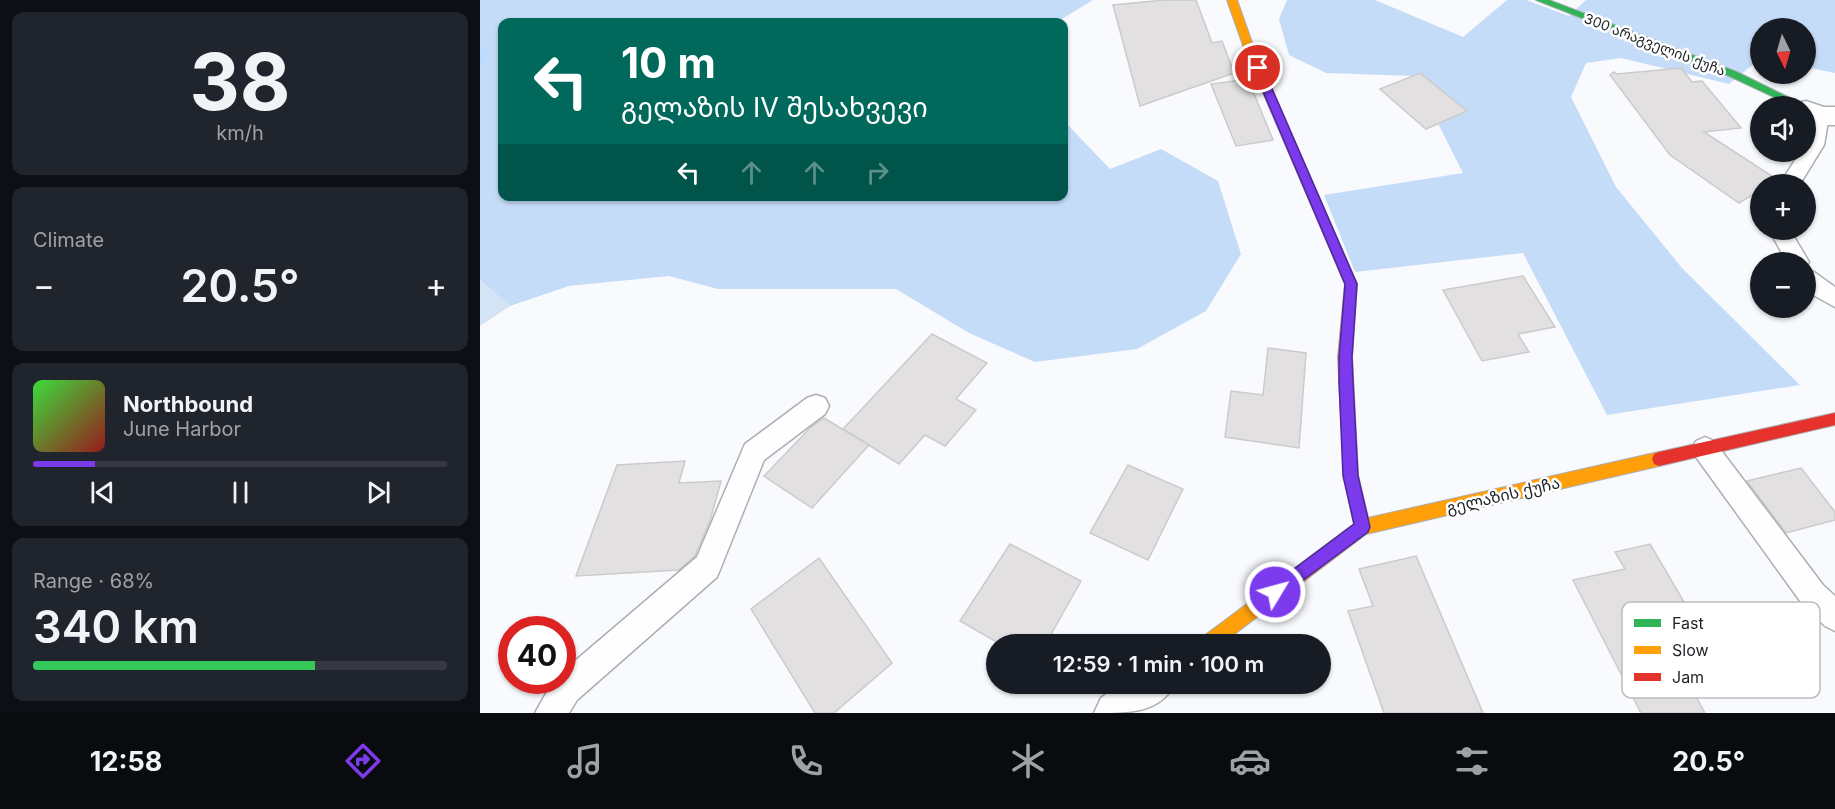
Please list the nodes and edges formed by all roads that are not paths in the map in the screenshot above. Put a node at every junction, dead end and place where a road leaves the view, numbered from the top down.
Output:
1 (1232, 0) edge
2 (1541, 0) edge
3 (1781, 96) edge
4 (1816, 286) edge
5 (1835, 298) edge
6 (816, 406) dead end
7 (1835, 419) edge
8 (1705, 449) junction
9 (1362, 527) junction
10 (1835, 616) edge
11 (1221, 634) edge
12 (1141, 694) edge
13 (551, 713) edge
14 (1116, 713) edge

1 - 9 street
2 - 3 street, 300 არაგველის ქუჩა
4 - 5 lane
6 - 13 lane
7 - 8 street, გელაზის ქუჩა
8 - 9 street, გელაზის ქუჩა
8 - 10 lane
9 - 11 street, გელაზის ქუჩა
12 - 14 street

